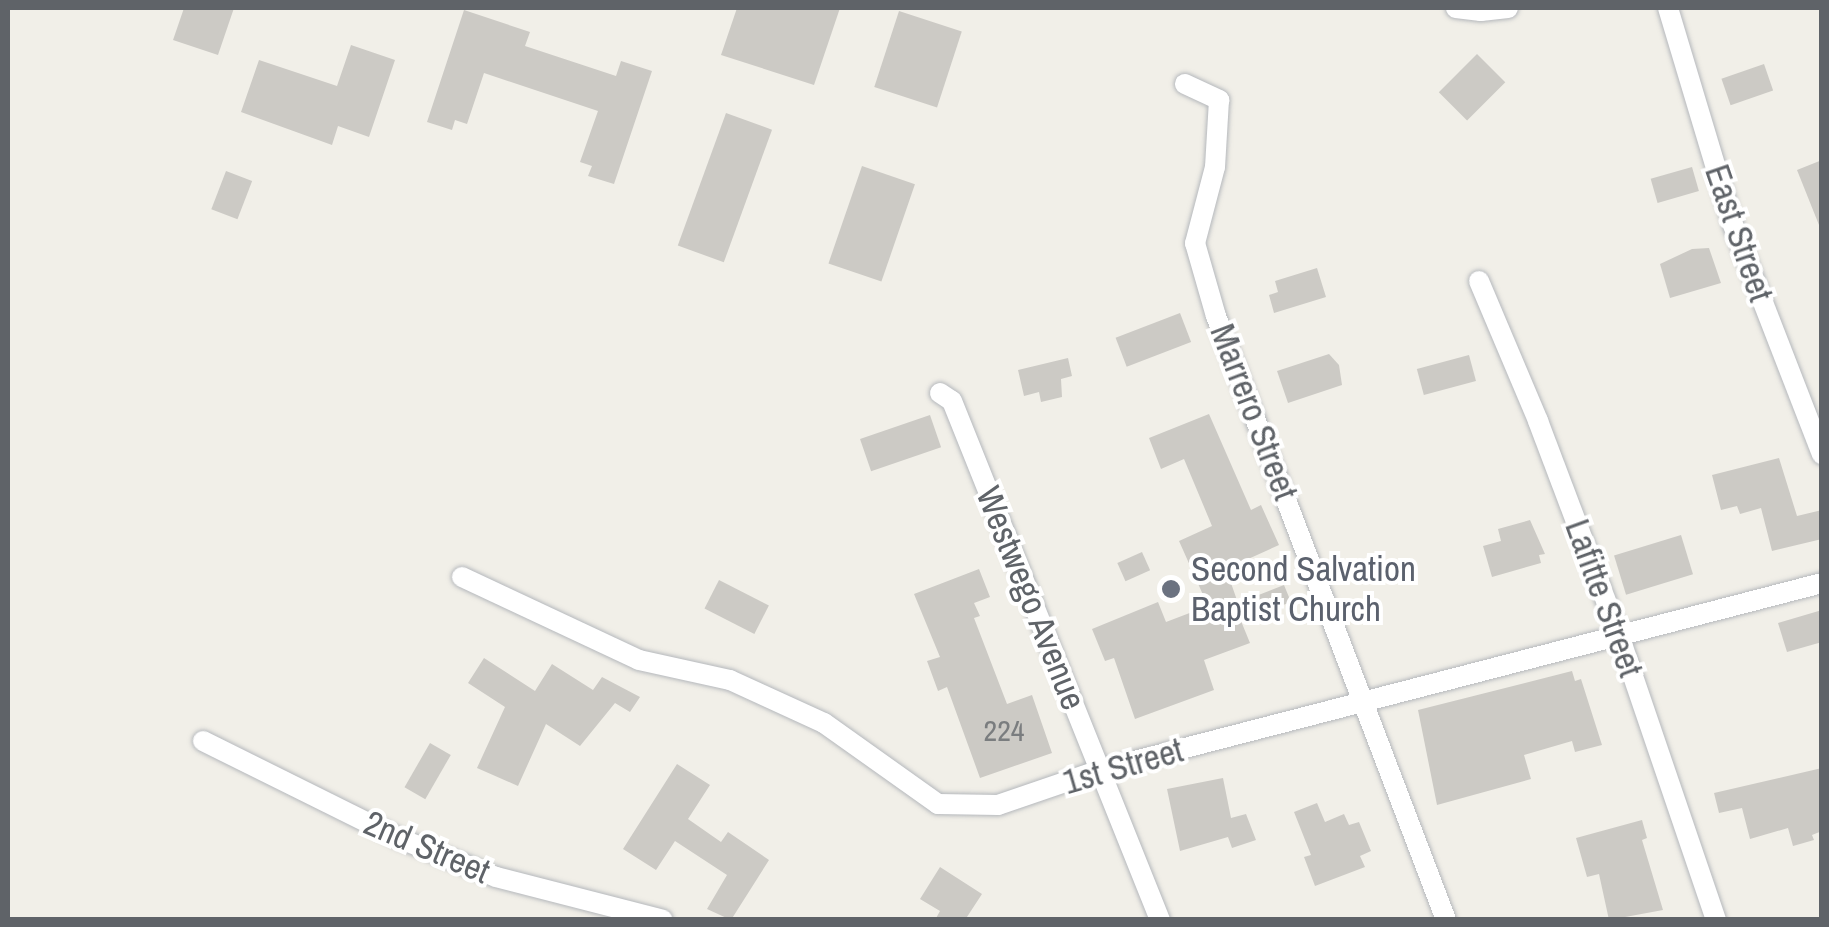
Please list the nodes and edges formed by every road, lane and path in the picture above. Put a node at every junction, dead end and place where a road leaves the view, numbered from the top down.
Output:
1 (1456, 8) edge
2 (1508, 8) edge
3 (1668, 8) edge
4 (1185, 84) dead end
5 (1479, 281) dead end
6 (940, 392) dead end
7 (1822, 454) edge
8 (462, 577) dead end
9 (1822, 583) edge
10 (1620, 638) junction
11 (1365, 703) junction
12 (204, 741) dead end
13 (1100, 770) junction
14 (663, 920) edge
15 (1160, 920) edge
16 (1446, 920) edge
17 (1716, 920) edge

1 - 2 street
3 - 7 street, East Street
4 - 11 street, Marrero Street
5 - 10 street, Lafitte Street
6 - 13 street, Westwego Avenue
8 - 13 street, 1st Street
9 - 10 street, 1st Street
10 - 11 street, 1st Street
10 - 17 street, Lafitte Street
11 - 13 street, 1st Street
11 - 16 street, Marrero Street
12 - 14 street, 2nd Street
13 - 15 street, Westwego Avenue

